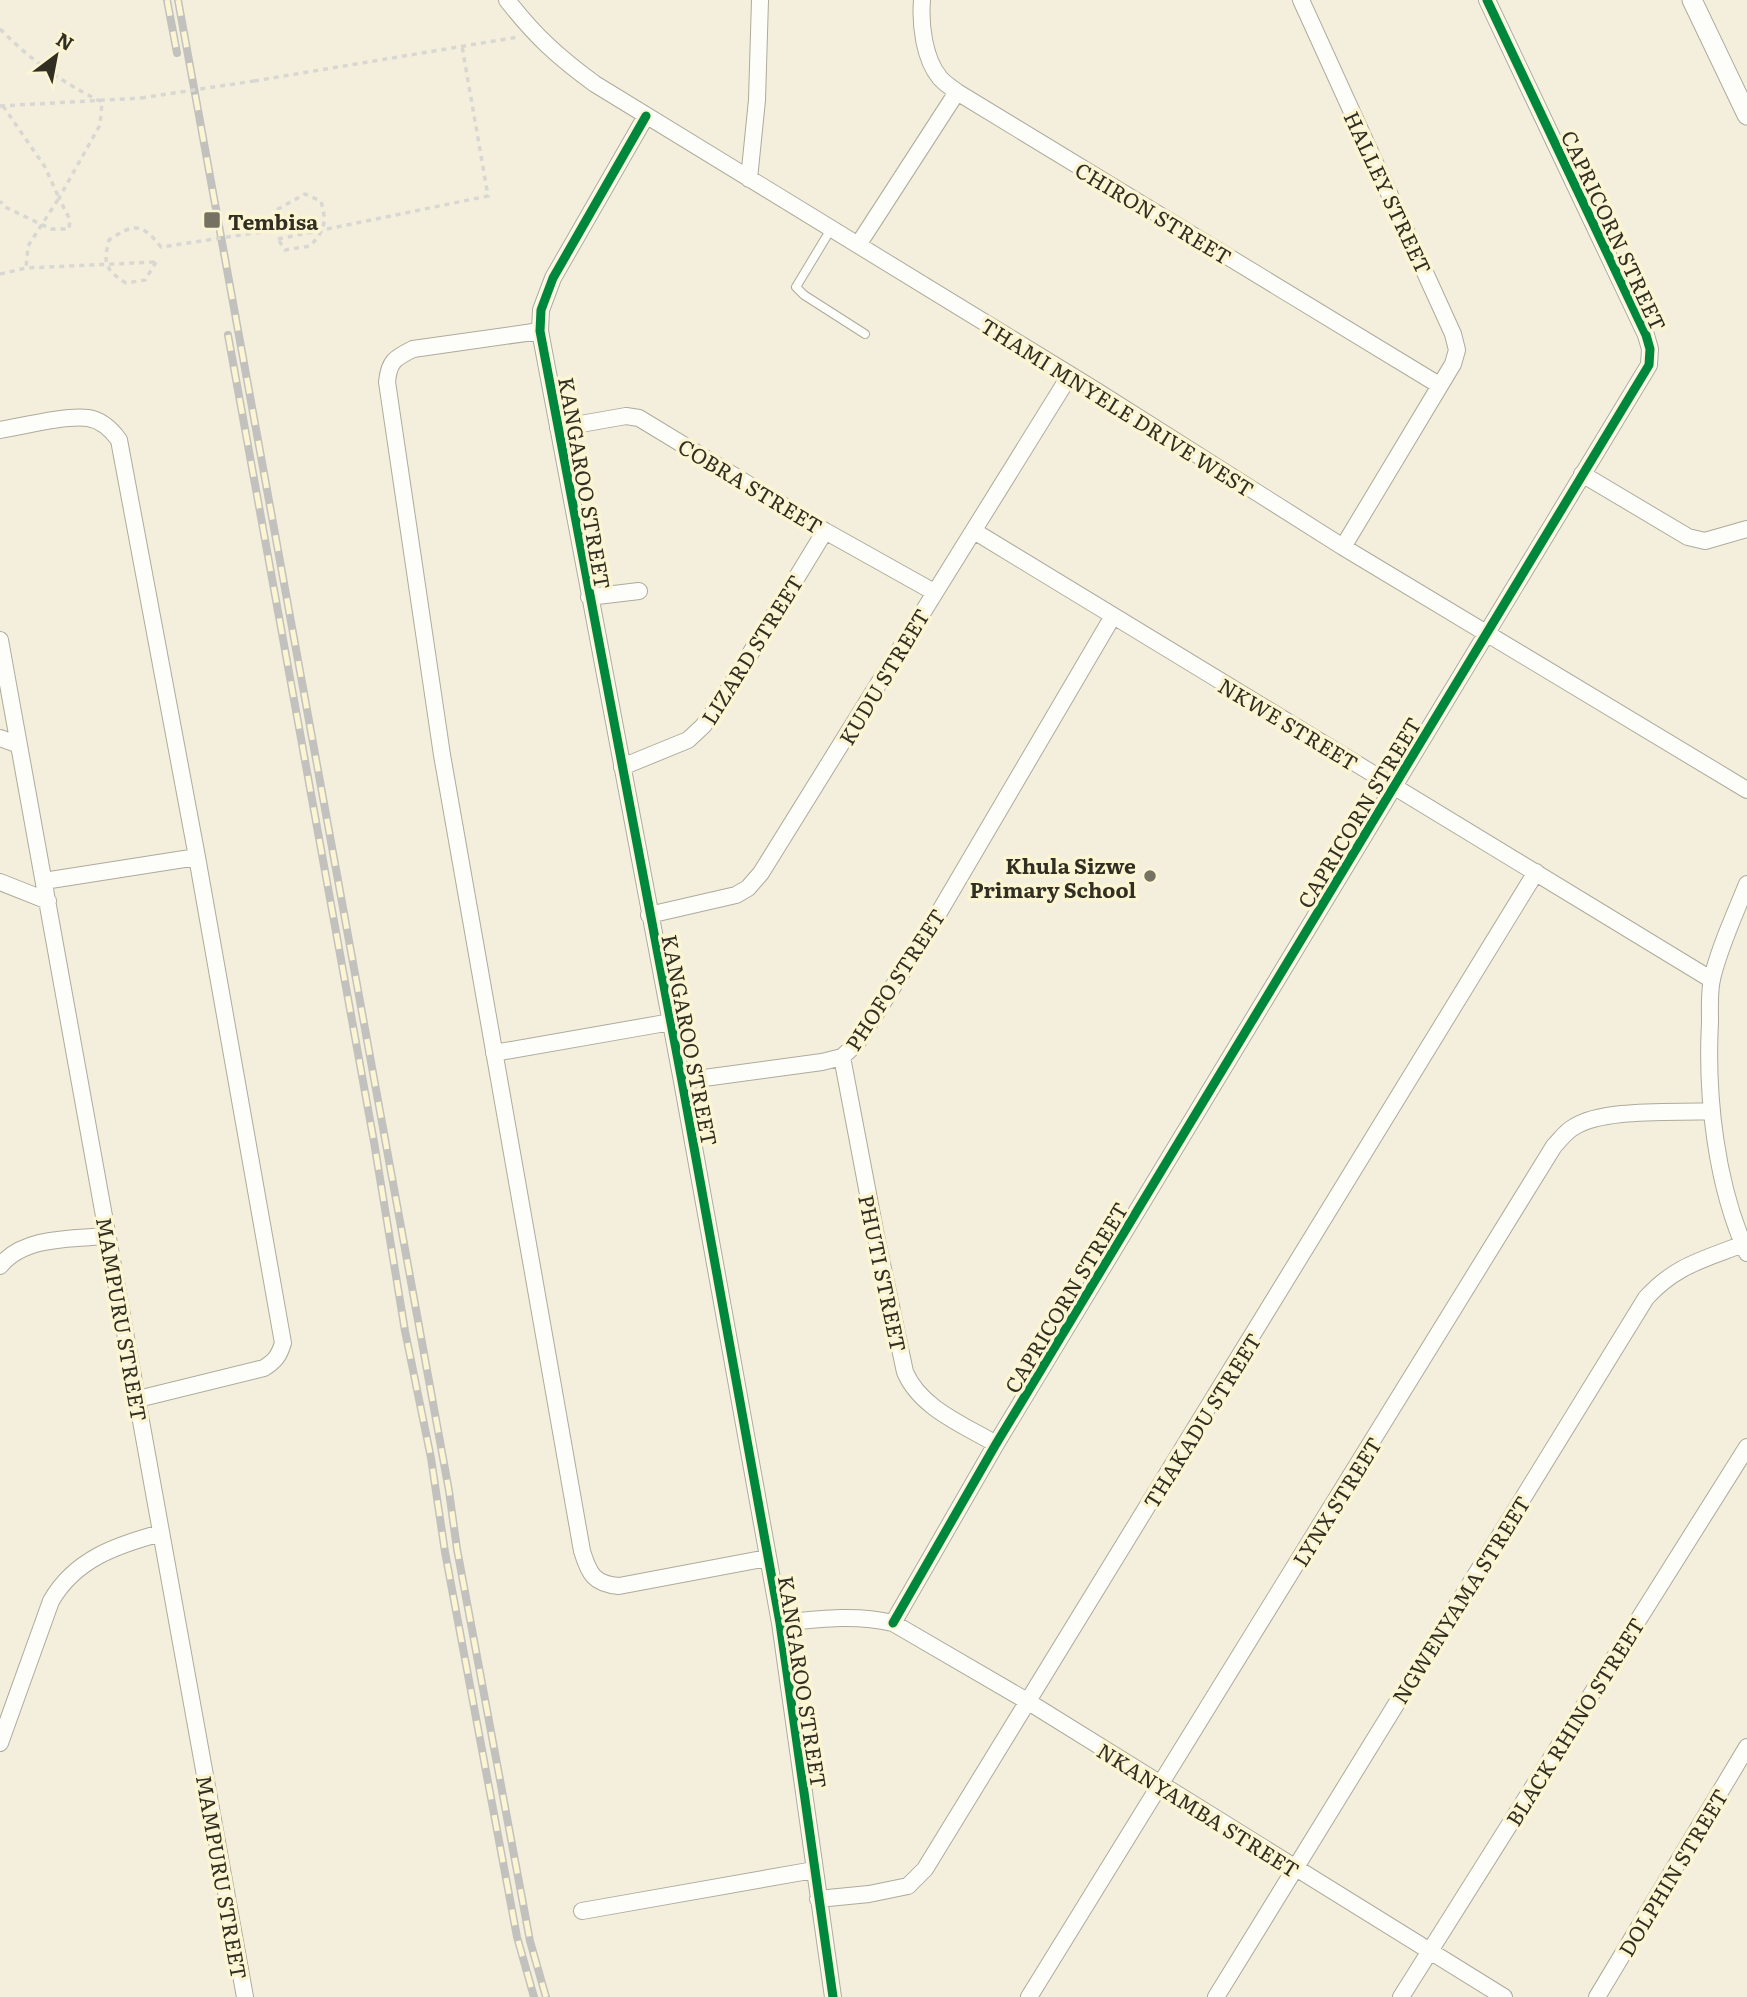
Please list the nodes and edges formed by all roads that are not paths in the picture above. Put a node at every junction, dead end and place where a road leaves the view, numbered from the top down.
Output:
1 (507, 0) edge
2 (760, 0) edge
3 (922, 0) edge
4 (1301, 0) edge
5 (1487, 0) edge
6 (1692, 0) edge
7 (957, 92) junction
8 (1747, 115) edge
9 (646, 116) junction
10 (749, 179) junction
11 (831, 229) junction
12 (858, 245) junction
13 (540, 331) junction
14 (865, 334) dead end
15 (1070, 375) junction
16 (1439, 385) junction
17 (558, 428) junction
18 (0, 430) edge
19 (1582, 474) junction
20 (1747, 529) edge
21 (825, 530) junction
22 (974, 531) junction
23 (1343, 547) junction
24 (639, 591) dead end
25 (934, 592) junction
26 (589, 597) junction
27 (1114, 617) junction
28 (1487, 632) junction
29 (0, 640) edge
30 (0, 738) edge
31 (19, 745) junction
32 (622, 767) junction
33 (1394, 787) junction
34 (1747, 790) edge
35 (197, 857) junction
36 (1536, 872) junction
37 (0, 881) edge
38 (44, 881) junction
39 (1747, 884) edge
40 (48, 901) junction
41 (649, 915) junction
42 (1712, 980) junction
43 (671, 1022) junction
44 (494, 1053) junction
45 (842, 1058) junction
46 (682, 1081) junction
47 (1711, 1111) junction
48 (107, 1236) junction
49 (1745, 1248) edge
50 (0, 1266) edge
51 (138, 1399) junction
52 (996, 1444) junction
53 (1747, 1447) edge
54 (161, 1534) junction
55 (767, 1558) junction
56 (780, 1623) junction
57 (893, 1623) junction
58 (1027, 1701) junction
59 (0, 1743) edge
60 (1747, 1747) edge
61 (1161, 1785) junction
62 (1295, 1868) junction
63 (814, 1870) junction
64 (818, 1899) junction
65 (582, 1911) dead end
66 (1429, 1951) junction
67 (245, 1997) edge
68 (833, 1997) edge
69 (1029, 1997) edge
70 (1216, 1997) edge
71 (1401, 1997) edge
72 (1504, 1997) edge
73 (1597, 1997) edge

1 - 9 street, THAMI MNYELE DRIVE WEST
2 - 10 street
3 - 7 street, CHIRON STREET
4 - 16 street, HALLEY STREET
5 - 19 street, CAPRICORN STREET
6 - 8 street
7 - 12 street
7 - 16 street, CHIRON STREET
9 - 10 street, THAMI MNYELE DRIVE WEST
9 - 13 street, KANGAROO STREET
10 - 11 street, THAMI MNYELE DRIVE WEST
11 - 12 street, THAMI MNYELE DRIVE WEST
11 - 14 lane
12 - 15 street, THAMI MNYELE DRIVE WEST
13 - 17 street, KANGAROO STREET
13 - 44 street
15 - 22 street, KUDU STREET
15 - 23 street, THAMI MNYELE DRIVE WEST
16 - 23 street, HALLEY STREET
17 - 21 street, COBRA STREET
17 - 26 street, KANGAROO STREET
18 - 35 street
19 - 20 street
19 - 28 street, CAPRICORN STREET
21 - 25 street, COBRA STREET
21 - 32 street, LIZARD STREET
22 - 25 street, KUDU STREET
22 - 27 street, NKWE STREET
23 - 28 street, THAMI MNYELE DRIVE WEST
24 - 26 street
25 - 41 street, KUDU STREET
26 - 32 street, KANGAROO STREET
27 - 33 street, NKWE STREET
27 - 45 street, PHOFO STREET
28 - 33 street, CAPRICORN STREET
28 - 34 street, THAMI MNYELE DRIVE WEST
29 - 31 street, MAMPURU STREET
30 - 31 street
31 - 38 street, MAMPURU STREET
32 - 41 street, KANGAROO STREET
33 - 36 street, NKWE STREET
33 - 52 street, CAPRICORN STREET
35 - 38 street
35 - 51 street
36 - 42 street, NKWE STREET
36 - 58 street, THAKADU STREET
37 - 40 street
38 - 40 street, MAMPURU STREET
39 - 42 street
40 - 48 street, MAMPURU STREET
41 - 43 street, KANGAROO STREET
42 - 47 street
43 - 44 street
43 - 46 street, KANGAROO STREET
44 - 55 street
45 - 46 street, PHOFO STREET
45 - 52 street, PHUTI STREET
46 - 55 street, KANGAROO STREET
47 - 49 street
47 - 61 street, LYNX STREET
48 - 50 street
48 - 51 street, MAMPURU STREET
49 - 62 street, NGWENYAMA STREET
51 - 54 street, MAMPURU STREET
52 - 57 street, CAPRICORN STREET
53 - 66 street, BLACK RHINO STREET
54 - 59 street
54 - 67 street, MAMPURU STREET
55 - 56 street, KANGAROO STREET
56 - 57 street
56 - 63 street, KANGAROO STREET
57 - 58 street, NKANYAMBA STREET
58 - 61 street, NKANYAMBA STREET
58 - 64 street, THAKADU STREET
60 - 73 street, DOLPHIN STREET
61 - 62 street, NKANYAMBA STREET
61 - 69 street, LYNX STREET
62 - 66 street, NKANYAMBA STREET
62 - 70 street, NGWENYAMA STREET
63 - 64 street, KANGAROO STREET
63 - 65 street
64 - 68 street, KANGAROO STREET
66 - 71 street, BLACK RHINO STREET
66 - 72 street, NKANYAMBA STREET

